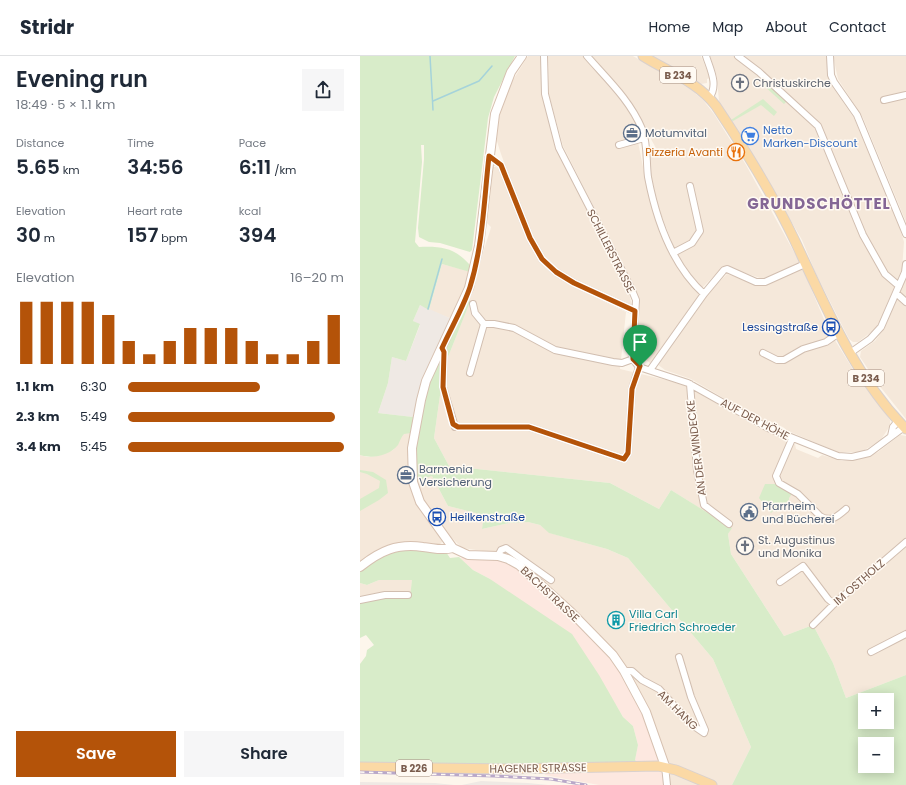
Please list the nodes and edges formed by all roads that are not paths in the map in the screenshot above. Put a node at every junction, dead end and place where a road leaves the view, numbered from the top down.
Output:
1 (522, 56) edge
2 (544, 56) edge
3 (587, 56) edge
4 (643, 56) edge
5 (706, 56) edge
6 (738, 56) edge
7 (830, 56) edge
8 (906, 95) edge
9 (710, 98) junction
10 (884, 100) dead end
11 (644, 138) junction
12 (618, 145) dead end
13 (489, 156) junction
14 (690, 186) dead end
15 (906, 234) edge
16 (673, 253) junction
17 (805, 264) junction
18 (906, 264) edge
19 (899, 286) junction
20 (896, 293) junction
21 (704, 294) junction
22 (906, 302) edge
23 (473, 304) dead end
24 (635, 311) junction
25 (484, 324) junction
26 (839, 333) junction
27 (442, 348) junction
28 (763, 353) dead end
29 (850, 353) junction
30 (633, 359) junction
31 (640, 366) junction
32 (650, 370) junction
33 (470, 373) dead end
34 (690, 384) junction
35 (903, 426) edge
36 (792, 439) junction
37 (846, 509) dead end
38 (729, 524) dead end
39 (906, 542) edge
40 (453, 548) junction
41 (498, 556) junction
42 (360, 567) edge
43 (552, 580) dead end
44 (780, 582) dead end
45 (408, 595) dead end
46 (360, 600) edge
47 (834, 604) junction
48 (813, 625) dead end
49 (906, 634) edge
50 (871, 652) dead end
51 (679, 657) dead end
52 (624, 671) junction
53 (665, 766) junction
54 (360, 767) edge
55 (667, 785) edge
56 (712, 785) edge

1 - 13 street
2 - 24 street, SCHILLERSTRASSE
3 - 11 street
4 - 9 main road, B 234
5 - 9 street
6 - 19 street
7 - 15 street
8 - 10 street
9 - 17 main road, B 234
11 - 12 street
11 - 16 street
13 - 24 street
13 - 27 street
14 - 16 street
16 - 21 street
17 - 21 street
17 - 26 main road, B 234
18 - 19 street
19 - 20 street
20 - 22 street
20 - 29 street
21 - 32 street
23 - 25 street
24 - 30 street, SCHILLERSTRASSE
25 - 30 street
25 - 33 street
26 - 28 street
26 - 29 main road, B 234
27 - 31 street
27 - 40 street
29 - 35 main road, B 234
30 - 31 street
31 - 32 street, AUF DER HÖHE
32 - 34 street, AUF DER HÖHE
34 - 36 street, AUF DER HÖHE
34 - 38 street, AN DER WINDECKE
35 - 36 street, AUF DER HÖHE
36 - 37 street
39 - 47 street, IM OSTHOLZ
40 - 41 street, BACHSTRASSE
40 - 42 street, BACHSTRASSE
41 - 43 street
41 - 52 street, BACHSTRASSE
44 - 47 street
45 - 46 street
47 - 48 street, IM OSTHOLZ
49 - 50 street
51 - 52 street, AM HANG
52 - 53 street, BACHSTRASSE
53 - 54 main road, HAGENER STRASSE / B 226
53 - 55 street
53 - 56 main road, HAGENER STRASSE / B 226

